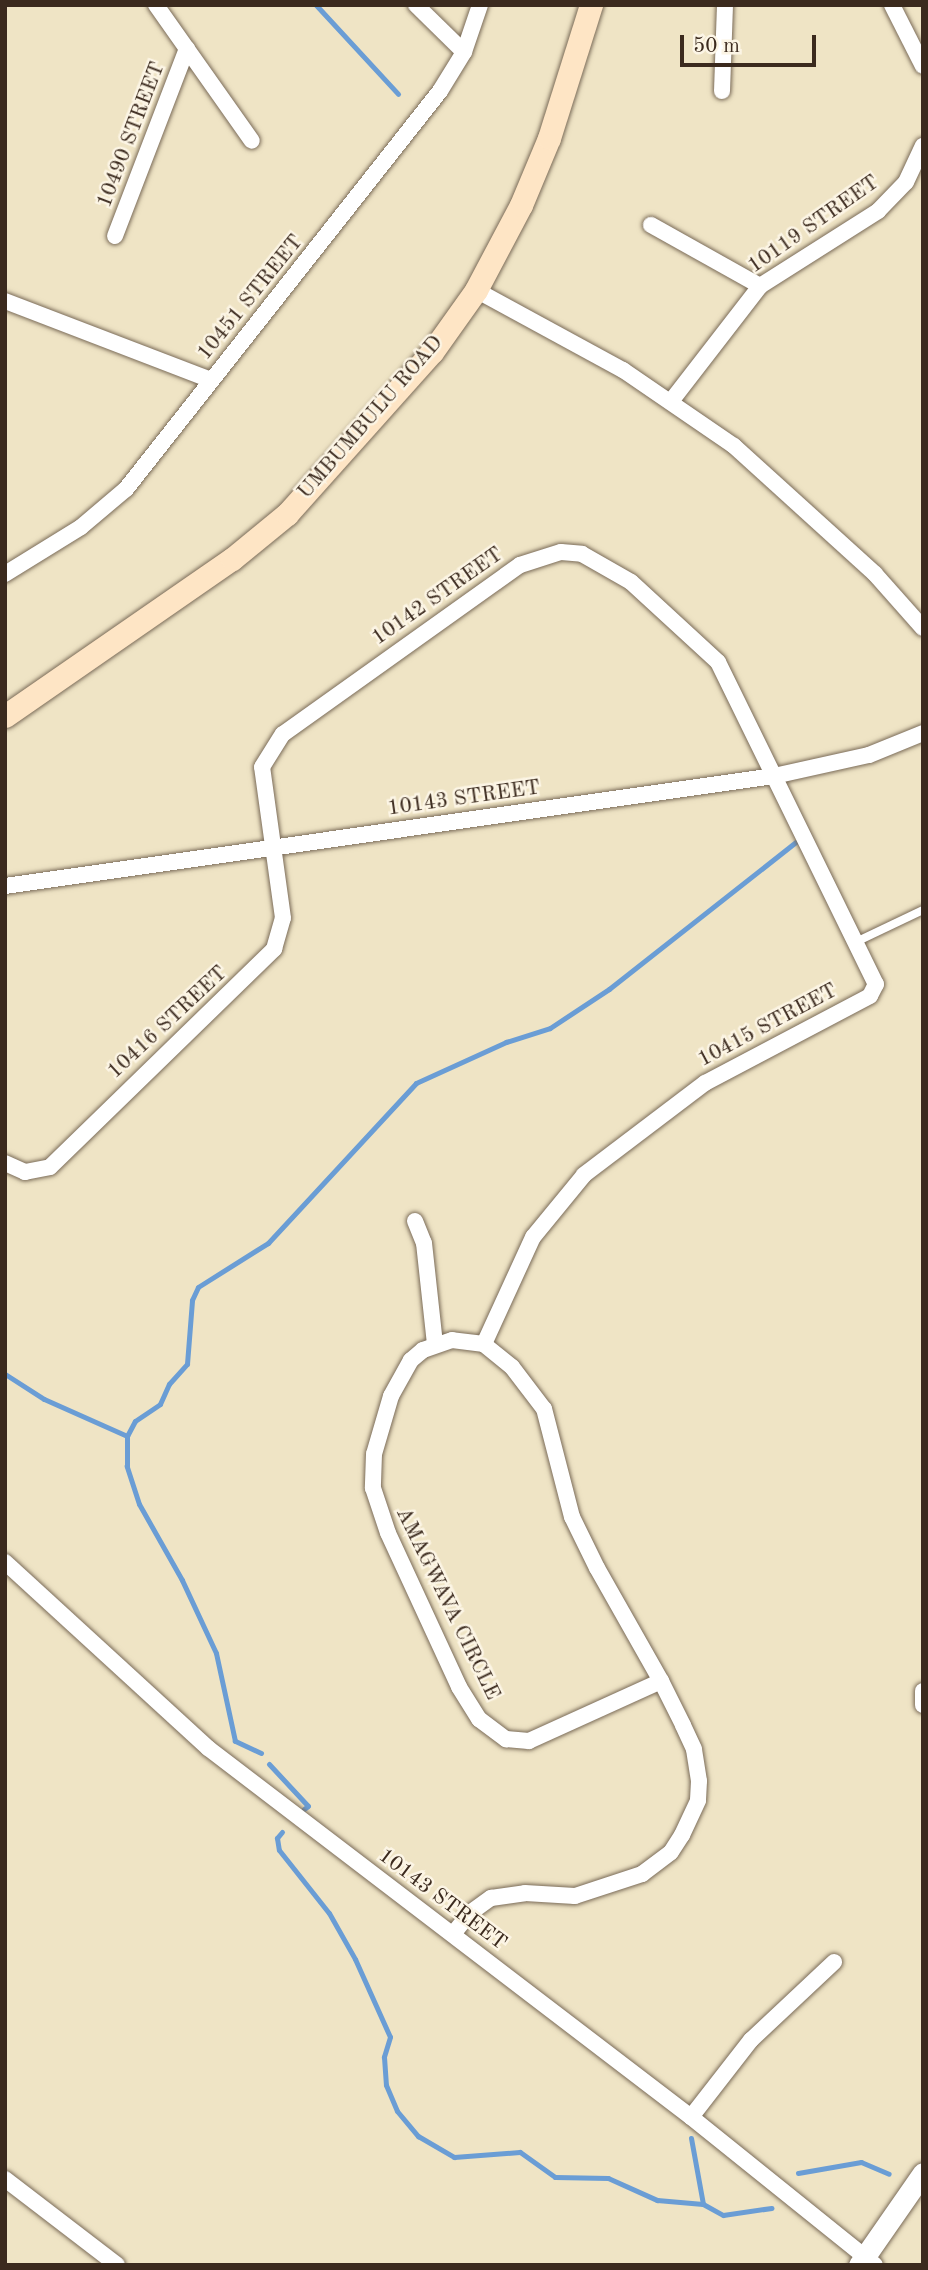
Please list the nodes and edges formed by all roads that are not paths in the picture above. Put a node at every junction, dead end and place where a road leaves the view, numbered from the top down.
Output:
1 (156, 5) edge
2 (416, 5) edge
3 (480, 5) edge
4 (591, 5) edge
5 (725, 5) edge
6 (892, 5) edge
7 (187, 48) junction
8 (464, 52) junction
9 (923, 66) edge
10 (722, 91) dead end
11 (252, 141) dead end
12 (923, 146) edge
13 (651, 225) dead end
14 (115, 236) dead end
15 (760, 286) junction
16 (476, 290) junction
17 (5, 300) edge
18 (211, 380) junction
19 (672, 400) junction
20 (5, 574) edge
21 (923, 628) edge
22 (5, 716) edge
23 (923, 733) edge
24 (774, 776) junction
25 (274, 847) junction
26 (5, 886) edge
27 (923, 910) edge
28 (856, 942) junction
29 (5, 1163) edge
30 (415, 1221) dead end
31 (435, 1344) junction
32 (484, 1344) junction
33 (5, 1562) edge
34 (661, 1681) junction
35 (923, 1691) edge
36 (923, 1705) edge
37 (453, 1934) junction
38 (834, 1962) dead end
39 (691, 2117) junction
40 (923, 2173) edge
41 (5, 2179) edge
42 (867, 2262) edge
43 (117, 2265) edge

1 - 7 street
2 - 8 street
3 - 8 street, 10451 STREET
4 - 16 main road, UMBUMBULU ROAD
5 - 10 street
6 - 9 street
7 - 11 street
7 - 14 street, 10490 STREET
8 - 18 street, 10451 STREET
12 - 15 street, 10119 STREET
13 - 15 street
15 - 19 street, 10119 STREET
16 - 19 street
16 - 22 main road, UMBUMBULU ROAD
17 - 18 street
18 - 20 street, 10451 STREET
19 - 21 street
23 - 24 street, 10143 STREET
24 - 25 street, 10143 STREET
24 - 25 street, 10142 STREET
24 - 28 street, 10415 STREET
25 - 26 street, 10143 STREET
25 - 29 street, 10416 STREET
27 - 28 lane
28 - 32 street, 10415 STREET
30 - 31 street
31 - 32 street
31 - 34 street, AMAGWAVA CIRCLE
32 - 34 street
33 - 37 street, 10143 STREET
34 - 37 street
35 - 36 street
37 - 39 street, 10143 STREET
38 - 39 street
39 - 42 street, 10143 STREET
40 - 42 street
41 - 43 street

